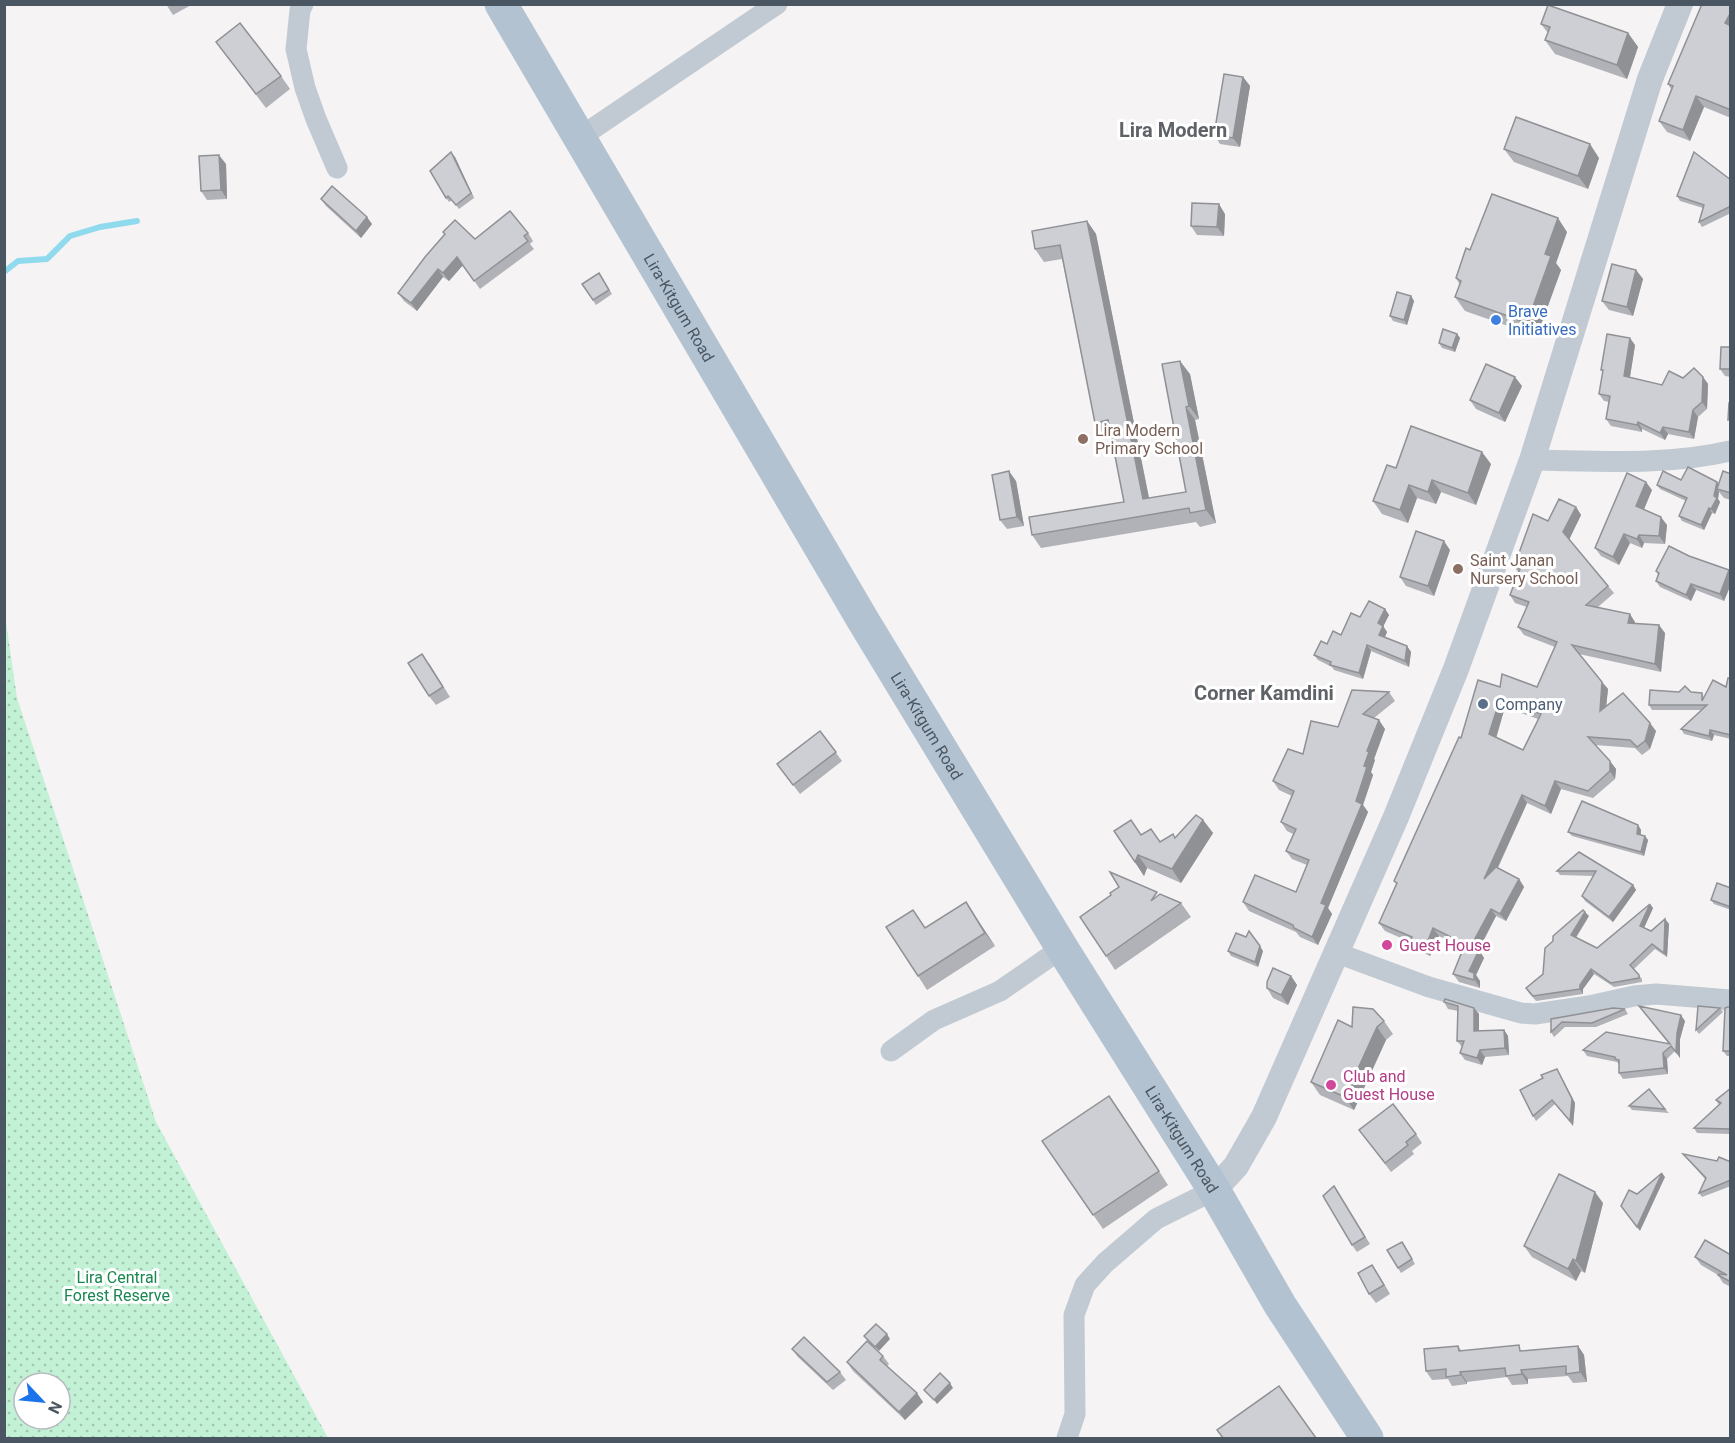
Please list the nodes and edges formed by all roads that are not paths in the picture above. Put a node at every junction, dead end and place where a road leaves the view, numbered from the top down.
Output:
1 (303, 4) edge
2 (501, 4) edge
3 (777, 4) edge
4 (1680, 4) edge
5 (579, 138) junction
6 (337, 168) dead end
7 (1731, 451) edge
8 (1532, 460) junction
9 (1062, 948) junction
10 (1337, 952) junction
11 (1731, 1000) edge
12 (891, 1051) dead end
13 (1214, 1190) junction
14 (1067, 1438) edge
15 (1367, 1438) edge

1 - 6 street
2 - 5 main road, Lira-Kitgum Road
3 - 5 street
4 - 8 street
5 - 9 main road, Lira-Kitgum Road
7 - 8 street
8 - 10 street
9 - 12 street
9 - 13 main road, Lira-Kitgum Road
10 - 11 street
10 - 13 street
13 - 14 street
13 - 15 main road, Lira-Kitgum Road

